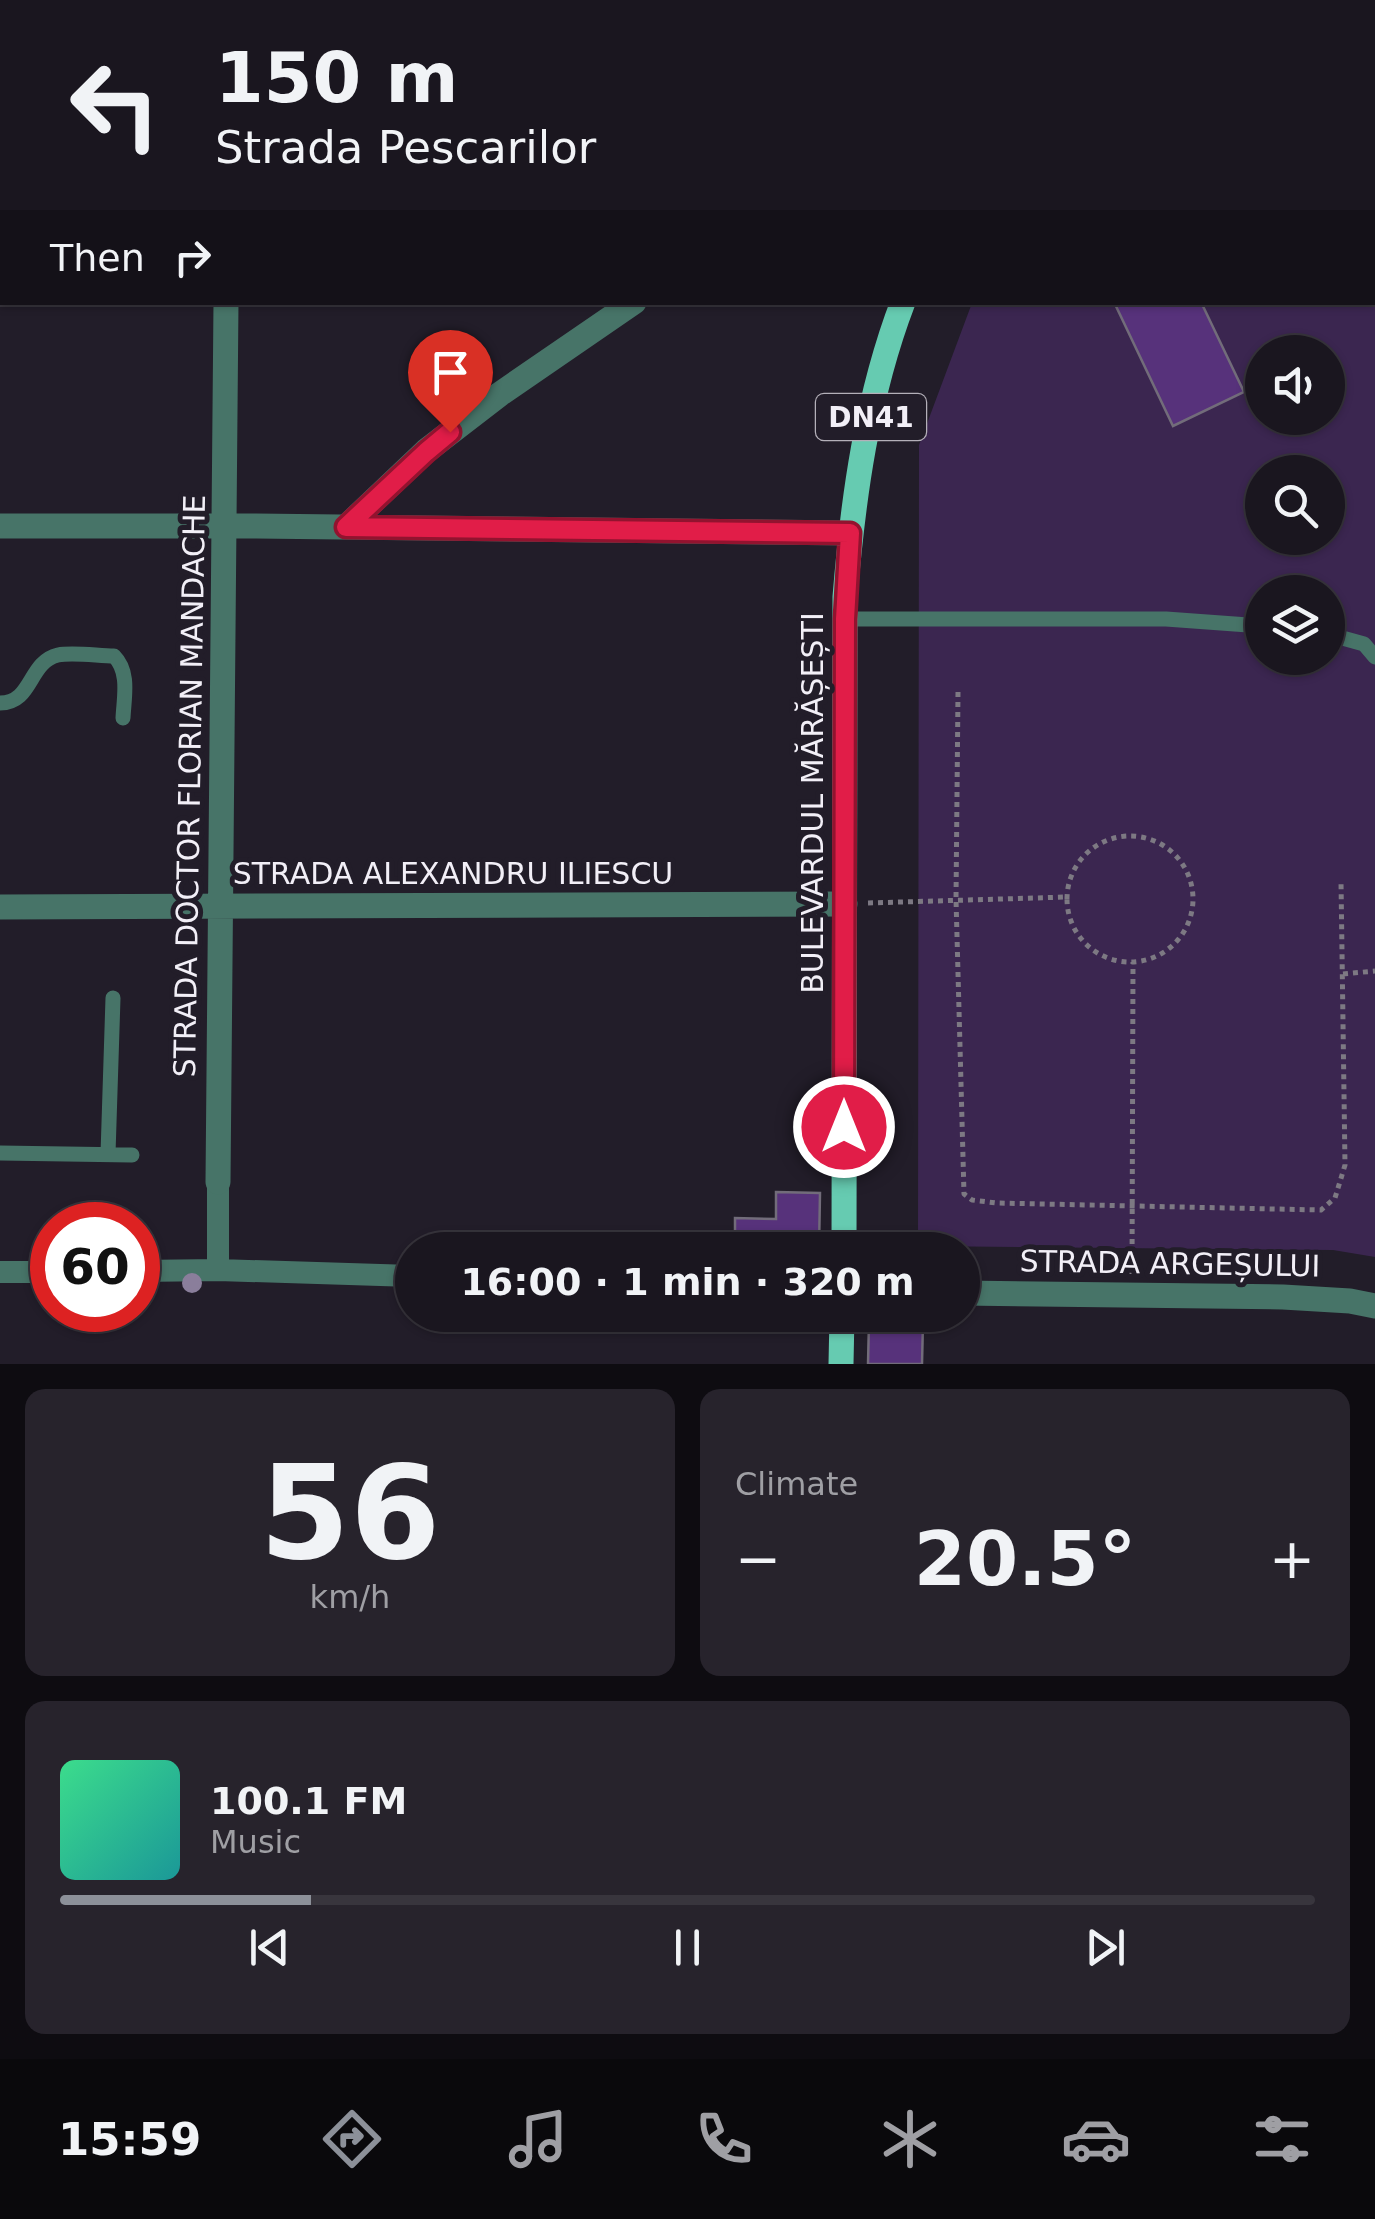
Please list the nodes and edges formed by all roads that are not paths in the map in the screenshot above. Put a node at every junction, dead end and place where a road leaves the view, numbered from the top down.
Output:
1 (226, 305) edge
2 (630, 305) edge
3 (902, 305) edge
4 (0, 526) edge
5 (225, 526) junction
6 (346, 527) junction
7 (850, 533) junction
8 (845, 619) junction
9 (1245, 625) edge
10 (1345, 639) edge
11 (1375, 657) edge
12 (0, 703) edge
13 (123, 718) dead end
14 (846, 904) junction
15 (0, 907) edge
16 (221, 908) junction
17 (113, 998) dead end
18 (0, 1153) edge
19 (108, 1154) junction
20 (132, 1155) dead end
21 (218, 1182) joint
22 (844, 1232) edge
23 (218, 1270) junction
24 (160, 1271) edge
25 (0, 1272) edge
26 (30, 1272) edge
27 (395, 1275) edge
28 (980, 1292) edge
29 (1375, 1306) edge
30 (842, 1332) edge
31 (841, 1364) edge

1 - 5 street, STRADA DOCTOR FLORIAN MANDACHE
2 - 6 street
3 - 7 main road, BULEVARDUL MĂRĂȘEȘTI / DN41
4 - 5 street
5 - 6 street
5 - 16 street, STRADA DOCTOR FLORIAN MANDACHE
6 - 7 street
7 - 8 main road, BULEVARDUL MĂRĂȘEȘTI / DN41
8 - 9 lane
8 - 14 main road, BULEVARDUL MĂRĂȘEȘTI / DN41
10 - 11 lane
12 - 13 lane
14 - 16 street, STRADA ALEXANDRU ILIESCU
14 - 22 main road, BULEVARDUL MĂRĂȘEȘTI / DN41
15 - 16 street, STRADA ALEXANDRU ILIESCU
16 - 21 street, STRADA DOCTOR FLORIAN MANDACHE
17 - 19 lane
18 - 19 lane
19 - 20 lane
21 - 23 street, STRADA DOCTOR FLORIAN MANDACHE
23 - 24 street
23 - 27 street
25 - 26 street
28 - 29 street, STRADA ARGEȘULUI
30 - 31 main road

